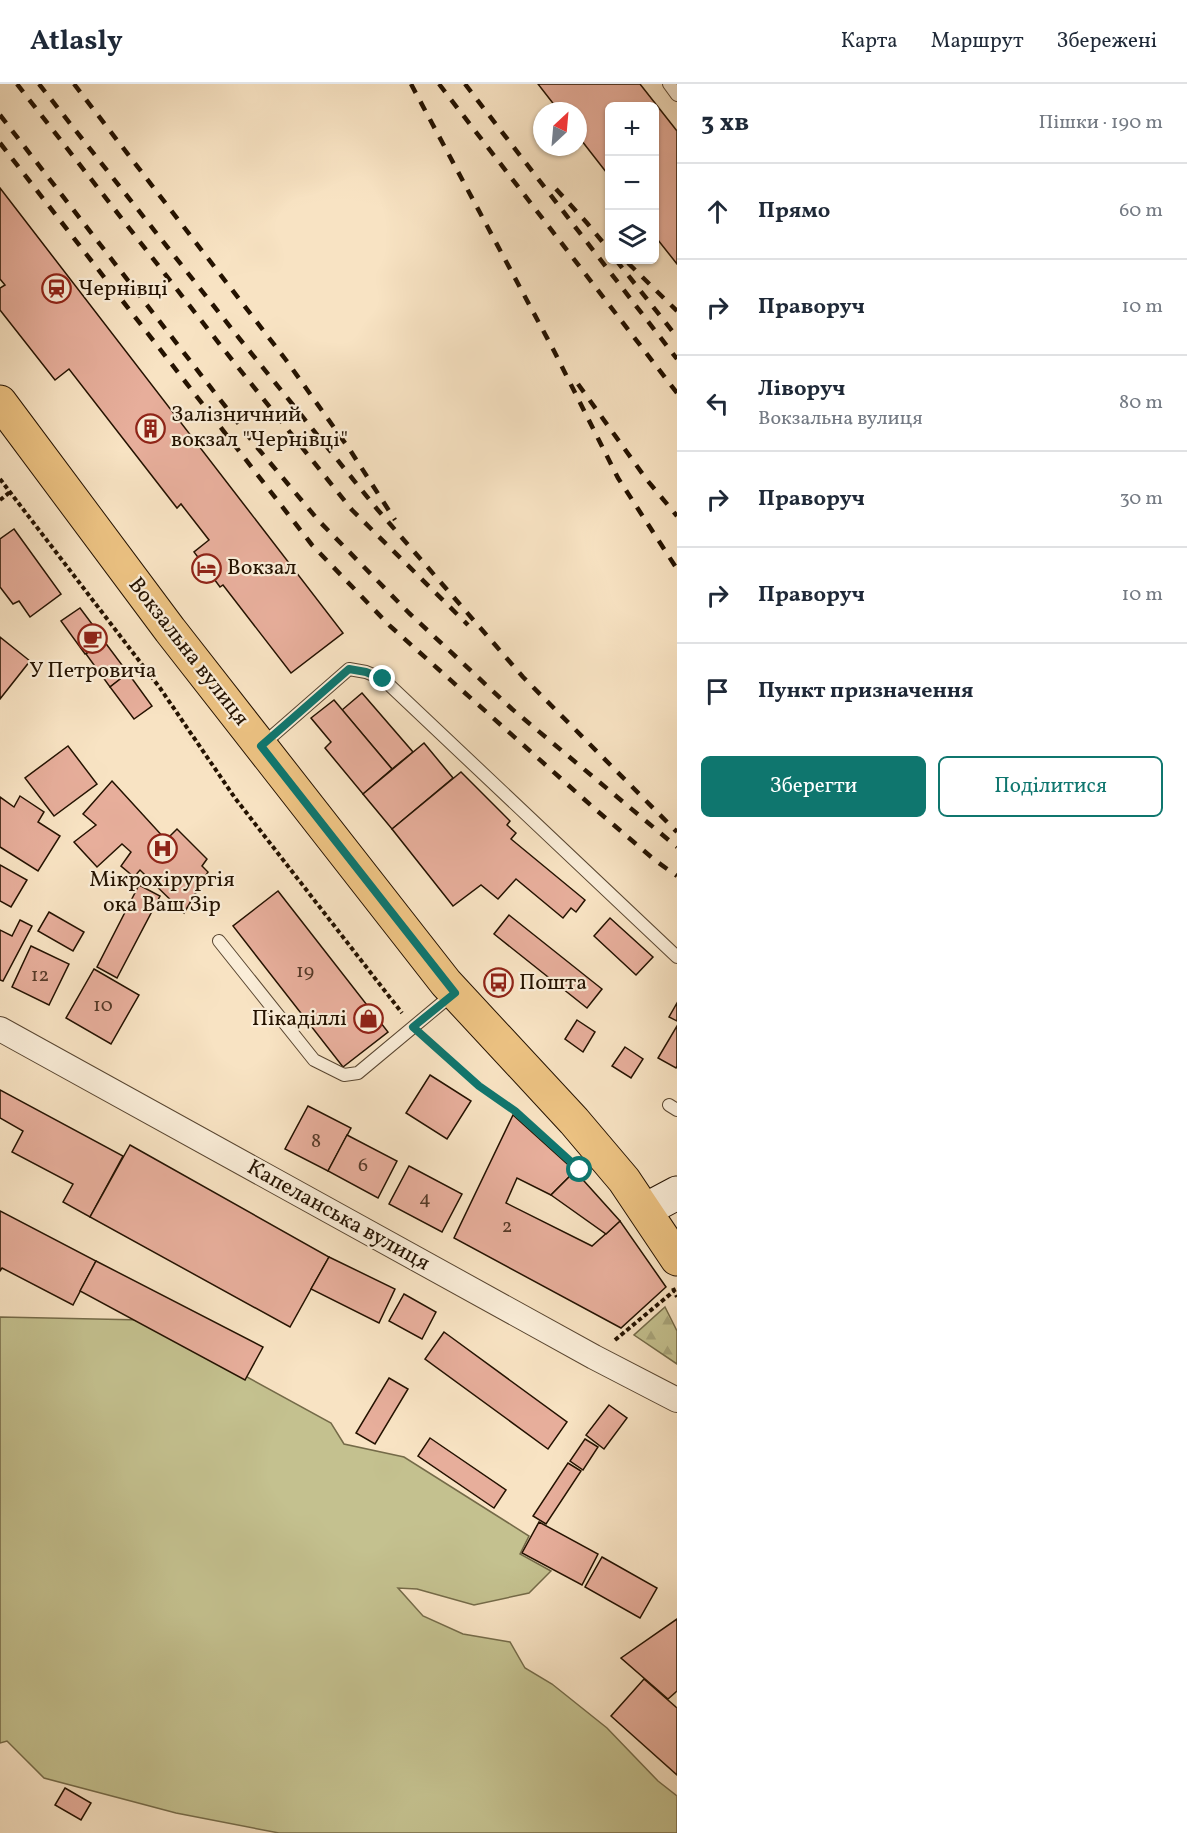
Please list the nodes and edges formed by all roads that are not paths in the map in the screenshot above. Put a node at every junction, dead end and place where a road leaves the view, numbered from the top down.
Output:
1 (669, 84) edge
2 (677, 95) edge
3 (0, 402) edge
4 (261, 746) junction
5 (219, 941) dead end
6 (677, 957) edge
7 (455, 993) junction
8 (0, 1029) edge
9 (677, 1193) edge
10 (645, 1210) junction
11 (673, 1277) edge
12 (677, 1400) edge

1 - 2 lane
3 - 4 main road, Вокзальна вулиця
4 - 6 lane
4 - 7 main road, Вокзальна вулиця
5 - 7 lane
7 - 10 main road, Вокзальна вулиця
8 - 12 street, Капеланська вулиця
9 - 10 street
10 - 11 main road, Вокзальна вулиця

